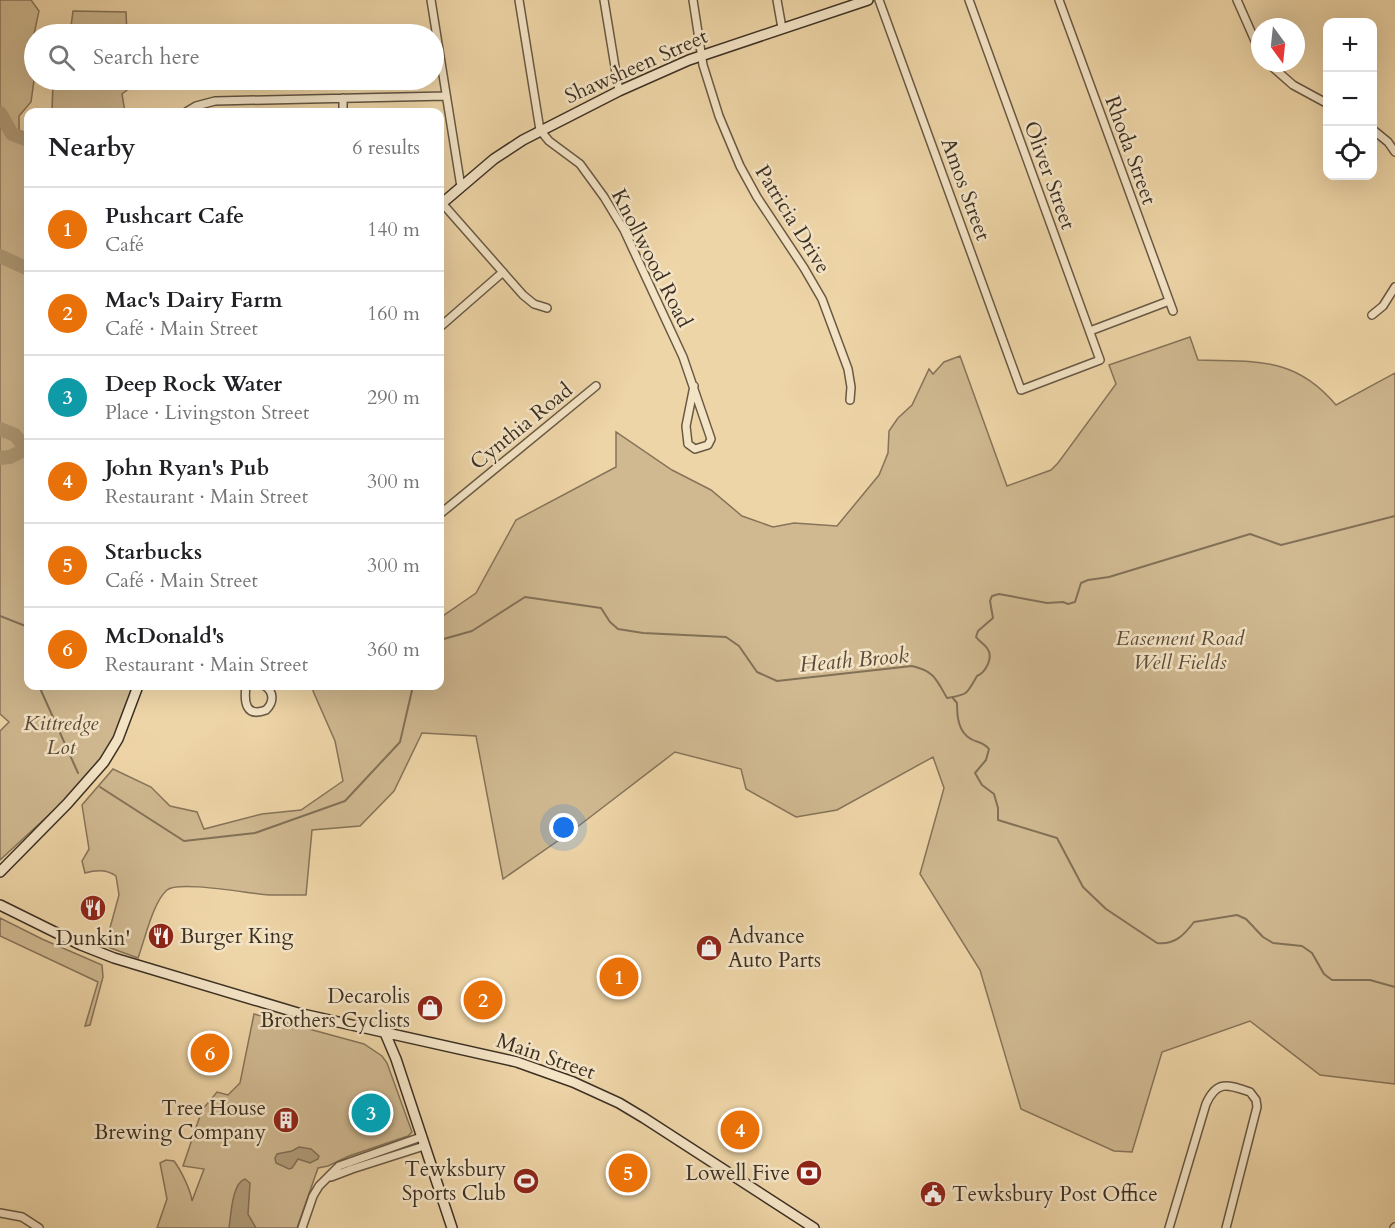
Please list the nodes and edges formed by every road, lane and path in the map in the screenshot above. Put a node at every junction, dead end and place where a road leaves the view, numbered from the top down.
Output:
1 (431, 0) edge
2 (519, 0) edge
3 (604, 0) edge
4 (693, 0) edge
5 (777, 0) edge
6 (868, 0) edge
7 (879, 0) edge
8 (969, 0) edge
9 (1059, 0) edge
10 (1237, 0) edge
11 (435, 24) edge
12 (782, 28) junction
13 (1251, 32) edge
14 (701, 55) junction
15 (1278, 72) edge
16 (444, 83) edge
17 (619, 91) junction
18 (446, 96) junction
19 (344, 98) junction
20 (1323, 101) edge
21 (192, 108) edge
22 (344, 108) edge
23 (540, 130) junction
24 (1377, 133) edge
25 (1395, 152) edge
26 (461, 187) junction
27 (444, 201) edge
28 (444, 207) edge
29 (503, 272) junction
30 (1395, 287) edge
31 (1169, 301) junction
32 (547, 308) dead end
33 (1173, 311) dead end
34 (1372, 315) dead end
35 (444, 324) edge
36 (1090, 331) junction
37 (1100, 360) joint
38 (596, 386) dead end
39 (694, 386) junction
40 (850, 400) dead end
41 (444, 509) edge
42 (136, 690) edge
43 (245, 690) edge
44 (269, 690) edge
45 (0, 872) edge
46 (0, 905) edge
47 (385, 1033) junction
48 (422, 1142) junction
49 (0, 1213) edge
50 (39, 1228) edge
51 (302, 1228) edge
52 (452, 1228) edge
53 (814, 1228) edge
54 (1169, 1228) edge
55 (1226, 1228) edge

1 - 11 street
2 - 23 street
3 - 17 street
4 - 14 street, Patricia Drive
5 - 12 street
6 - 12 main road, Shawsheen Street
7 - 37 street, Amos Street
8 - 36 street, Oliver Street
9 - 31 street, Rhoda Street
10 - 13 street
12 - 14 main road, Shawsheen Street
14 - 17 main road, Shawsheen Street
14 - 40 street, Patricia Drive
15 - 20 street
16 - 18 street
17 - 23 main road, Shawsheen Street
18 - 19 street
18 - 26 street
19 - 21 street
19 - 22 street
23 - 26 main road, Shawsheen Street
23 - 39 street, Knollwood Road
24 - 25 street
26 - 27 main road, Shawsheen Street
28 - 29 street
29 - 32 street
29 - 35 street
30 - 34 street
31 - 33 street, Rhoda Street
31 - 36 street
36 - 37 street, Oliver Street
38 - 41 street, Cynthia Road
39 - 39 street, Knollwood Road
42 - 45 main road
43 - 44 street
46 - 47 main road, Main Street
47 - 48 main road
47 - 53 main road, Main Street
48 - 51 street
48 - 52 main road
49 - 50 street
54 - 55 street

